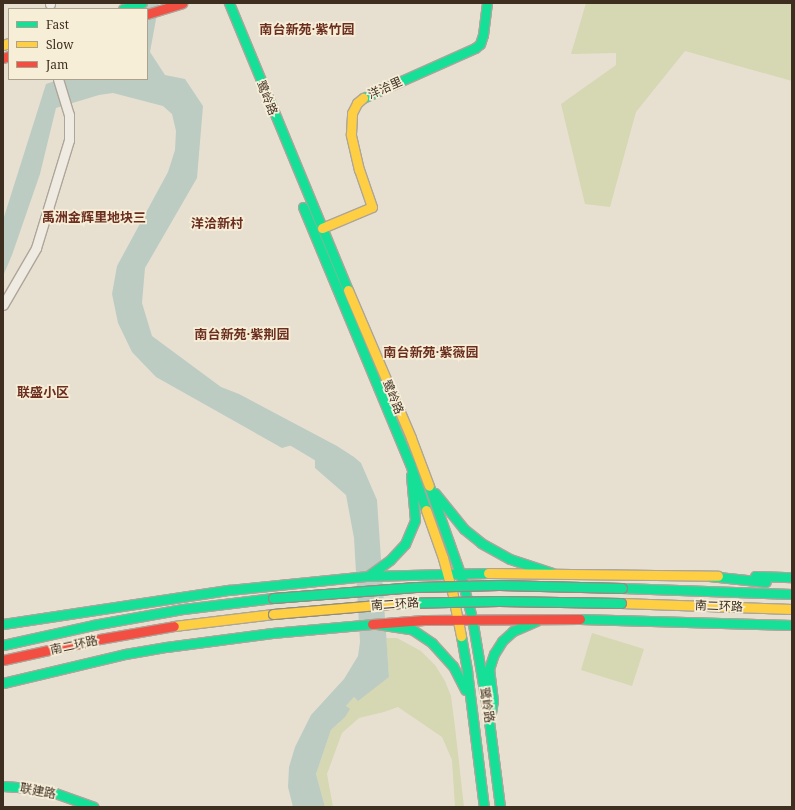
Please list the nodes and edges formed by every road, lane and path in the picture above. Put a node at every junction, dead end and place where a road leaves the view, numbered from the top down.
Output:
1 (142, 3) edge
2 (182, 3) edge
3 (221, 3) edge
4 (229, 3) edge
5 (487, 3) edge
6 (126, 8) edge
7 (148, 14) edge
8 (236, 44) dead end
9 (58, 80) edge
10 (300, 199) dead end
11 (322, 228) junction
12 (3, 305) edge
13 (410, 464) junction
14 (429, 485) junction
15 (447, 573) junction
16 (460, 573) junction
17 (552, 573) junction
18 (368, 576) junction
19 (709, 576) junction
20 (792, 577) edge
21 (792, 584) edge
22 (792, 592) edge
23 (792, 609) edge
24 (472, 618) junction
25 (545, 618) junction
26 (457, 619) junction
27 (3, 624) edge
28 (377, 624) junction
29 (93, 625) junction
30 (792, 625) edge
31 (3, 636) edge
32 (94, 640) junction
33 (3, 645) edge
34 (3, 660) edge
35 (17, 666) dead end
36 (3, 683) edge
37 (472, 705) junction
38 (489, 721) junction
39 (3, 786) edge
40 (94, 807) edge
41 (484, 807) edge
42 (500, 807) edge

1 - 6 main road
2 - 7 main road
3 - 8 main road
4 - 11 main road, 鹭岭路
5 - 11 main road, 洋洽里
9 - 12 street
10 - 13 main road, 鹭岭路
11 - 14 main road, 鹭岭路
13 - 15 main road, 鹭岭路
13 - 18 main road
14 - 16 main road, 鹭岭路
14 - 17 main road
15 - 16 main road
15 - 18 main road
15 - 26 main road, 鹭岭路
16 - 17 main road
16 - 24 main road, 鹭岭路
17 - 19 main road
18 - 27 main road
19 - 20 main road
19 - 21 main road
22 - 29 main road, 南二环路, bridge
23 - 32 main road, 南二环路, bridge
24 - 25 main road
24 - 26 main road
24 - 38 main road, 鹭岭路
25 - 30 main road
25 - 38 main road
26 - 28 main road
26 - 37 main road, 鹭岭路
28 - 36 main road
28 - 37 main road
29 - 31 main road
29 - 33 main road, 南二环路
32 - 34 main road, 南二环路
32 - 35 main road
37 - 41 main road, 鹭岭路
38 - 42 main road, 鹭岭路
39 - 40 main road, 联建路

